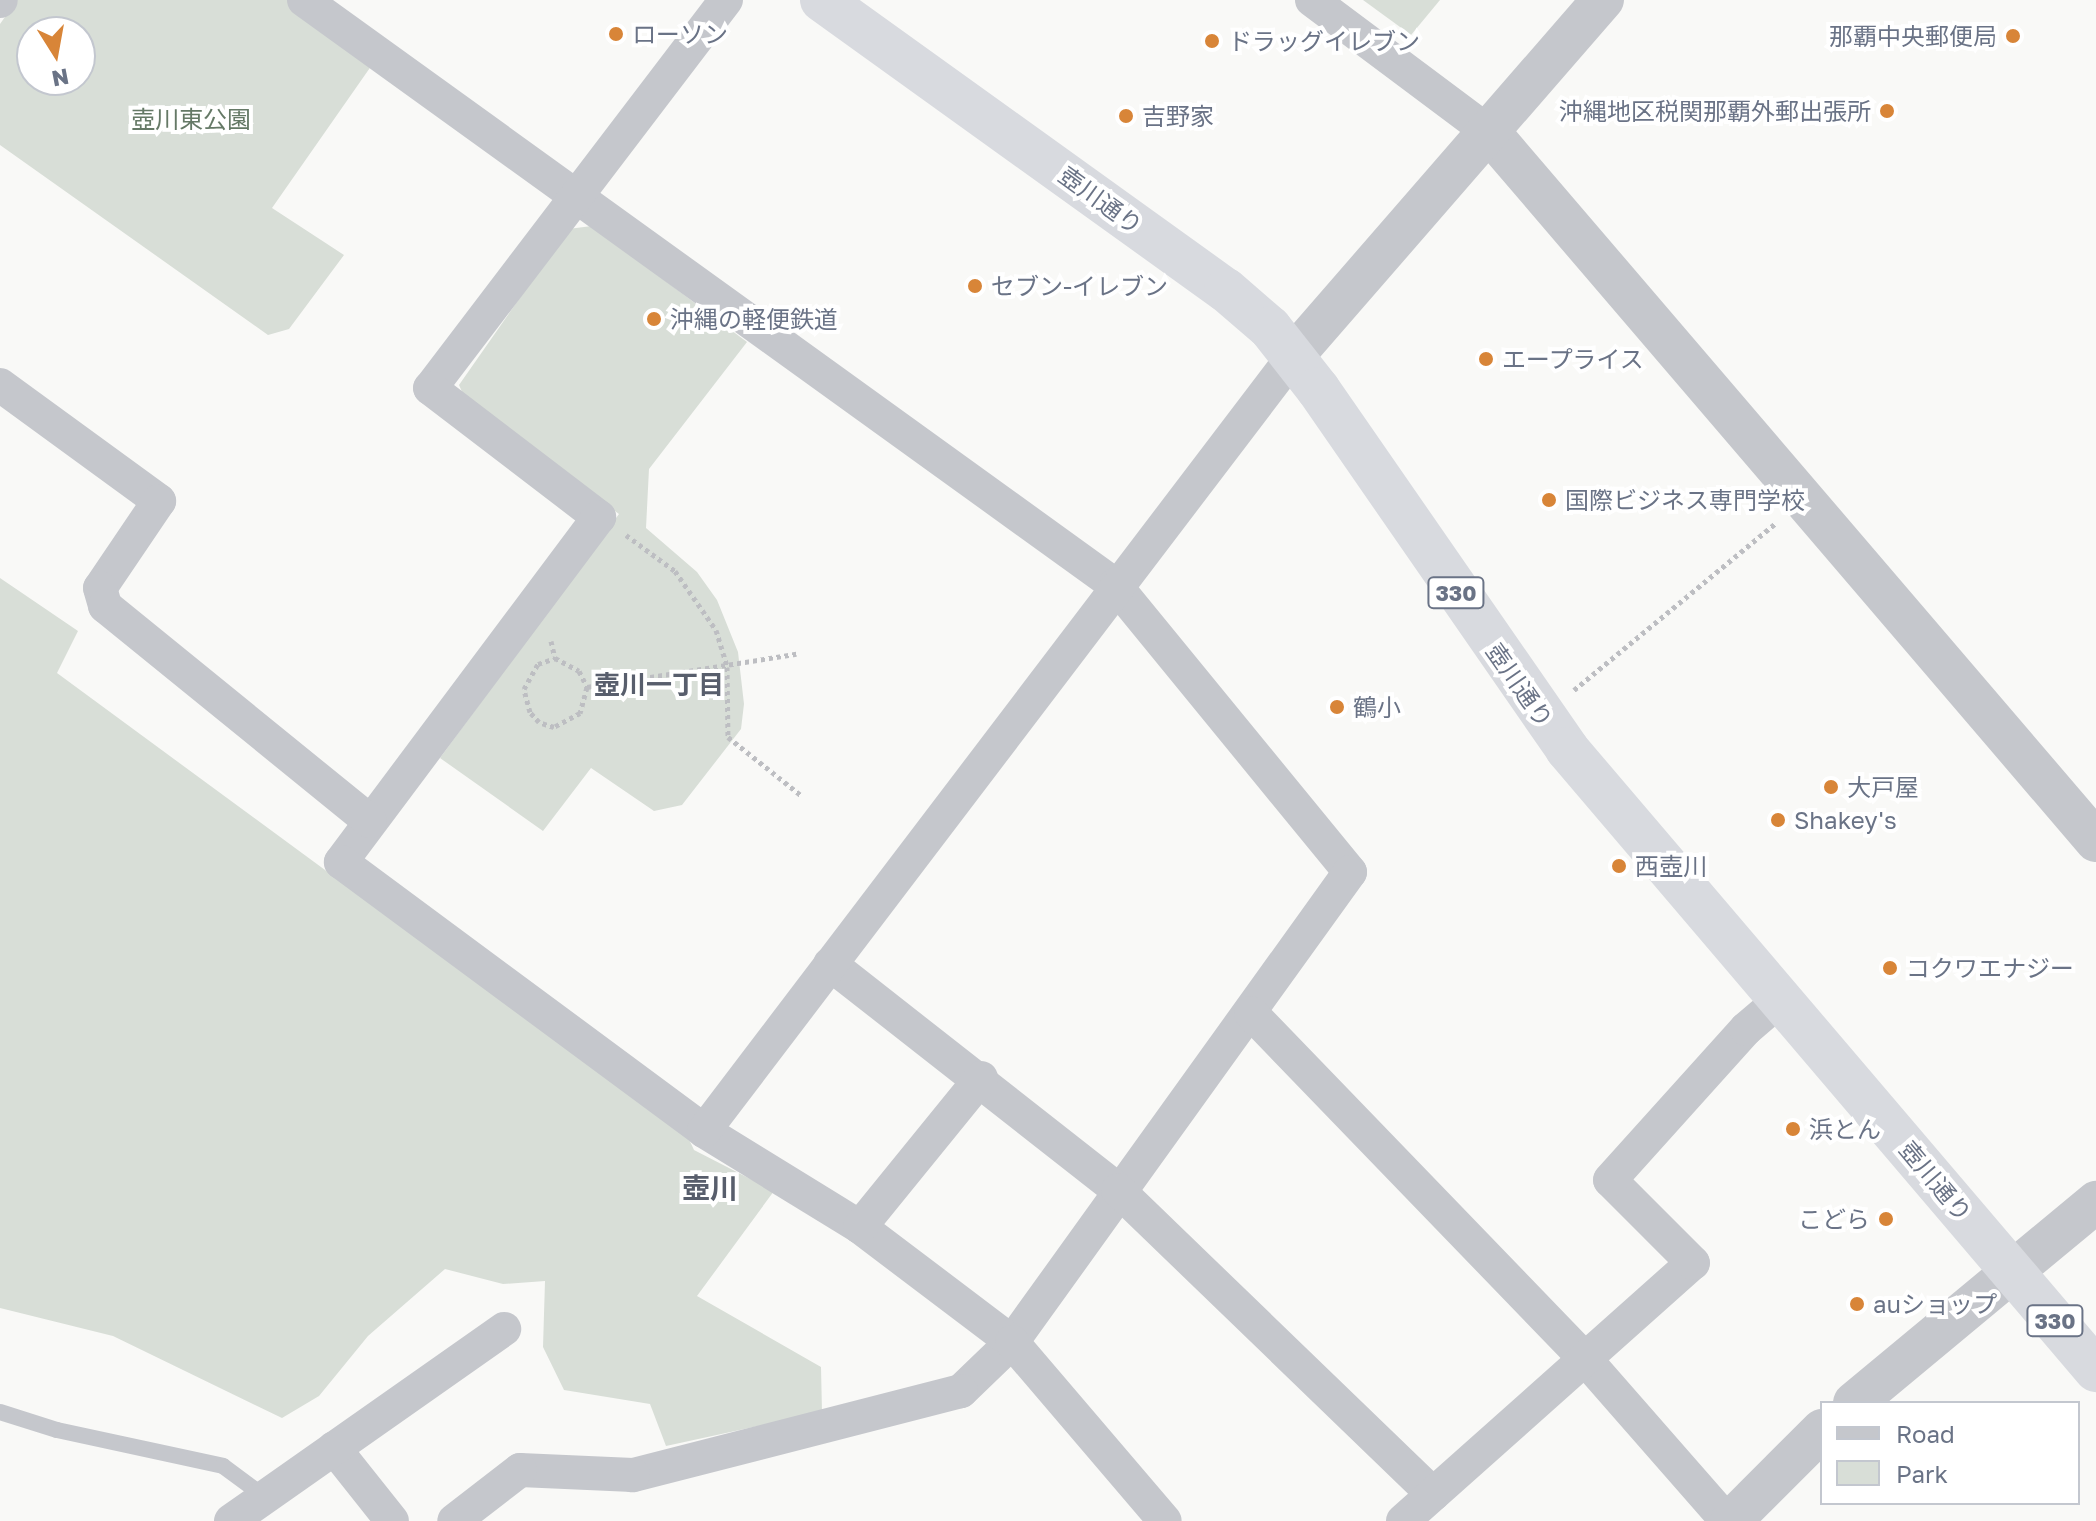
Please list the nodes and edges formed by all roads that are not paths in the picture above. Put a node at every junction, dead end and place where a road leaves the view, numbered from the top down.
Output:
1 (304, 0) edge
2 (726, 0) edge
3 (822, 0) edge
4 (1312, 0) edge
5 (1603, 0) edge
6 (1490, 133) junction
7 (577, 196) junction
8 (1294, 355) junction
9 (0, 385) edge
10 (1115, 585) junction
11 (370, 821) junction
12 (2096, 841) edge
13 (830, 964) junction
14 (1781, 999) junction
15 (1251, 1013) junction
16 (981, 1078) junction
17 (704, 1131) junction
18 (1118, 1190) junction
19 (2096, 1202) edge
20 (860, 1227) junction
21 (2013, 1272) junction
22 (504, 1329) dead end
23 (1012, 1342) junction
24 (1586, 1360) junction
25 (2096, 1370) edge
26 (1856, 1401) edge
27 (0, 1412) edge
28 (1820, 1432) edge
29 (334, 1448) junction
30 (1433, 1494) junction
31 (265, 1497) junction
32 (231, 1521) edge
33 (392, 1521) edge
34 (454, 1521) edge
35 (1165, 1521) edge
36 (1403, 1521) edge
37 (1729, 1521) edge

1 - 7 street
2 - 7 street
3 - 8 highway, 壺川通り / 330
4 - 6 street
5 - 6 street
6 - 8 street
6 - 12 street
7 - 10 street
7 - 11 street
8 - 10 street
8 - 14 highway, 壺川通り / 330
9 - 11 street
10 - 13 street
10 - 15 street
11 - 17 street
13 - 16 street
13 - 17 street
14 - 21 highway, 壺川通り / 330
14 - 24 street
15 - 18 street
15 - 24 street
16 - 18 street
16 - 20 street
17 - 20 street
18 - 23 street
18 - 30 street
19 - 21 street
20 - 23 street
21 - 25 highway, 壺川通り / 330
21 - 26 street
22 - 29 street
23 - 34 street
23 - 35 street
24 - 30 street
24 - 37 street
27 - 31 lane
28 - 37 street
29 - 31 street
29 - 33 street
30 - 36 street
31 - 32 street

